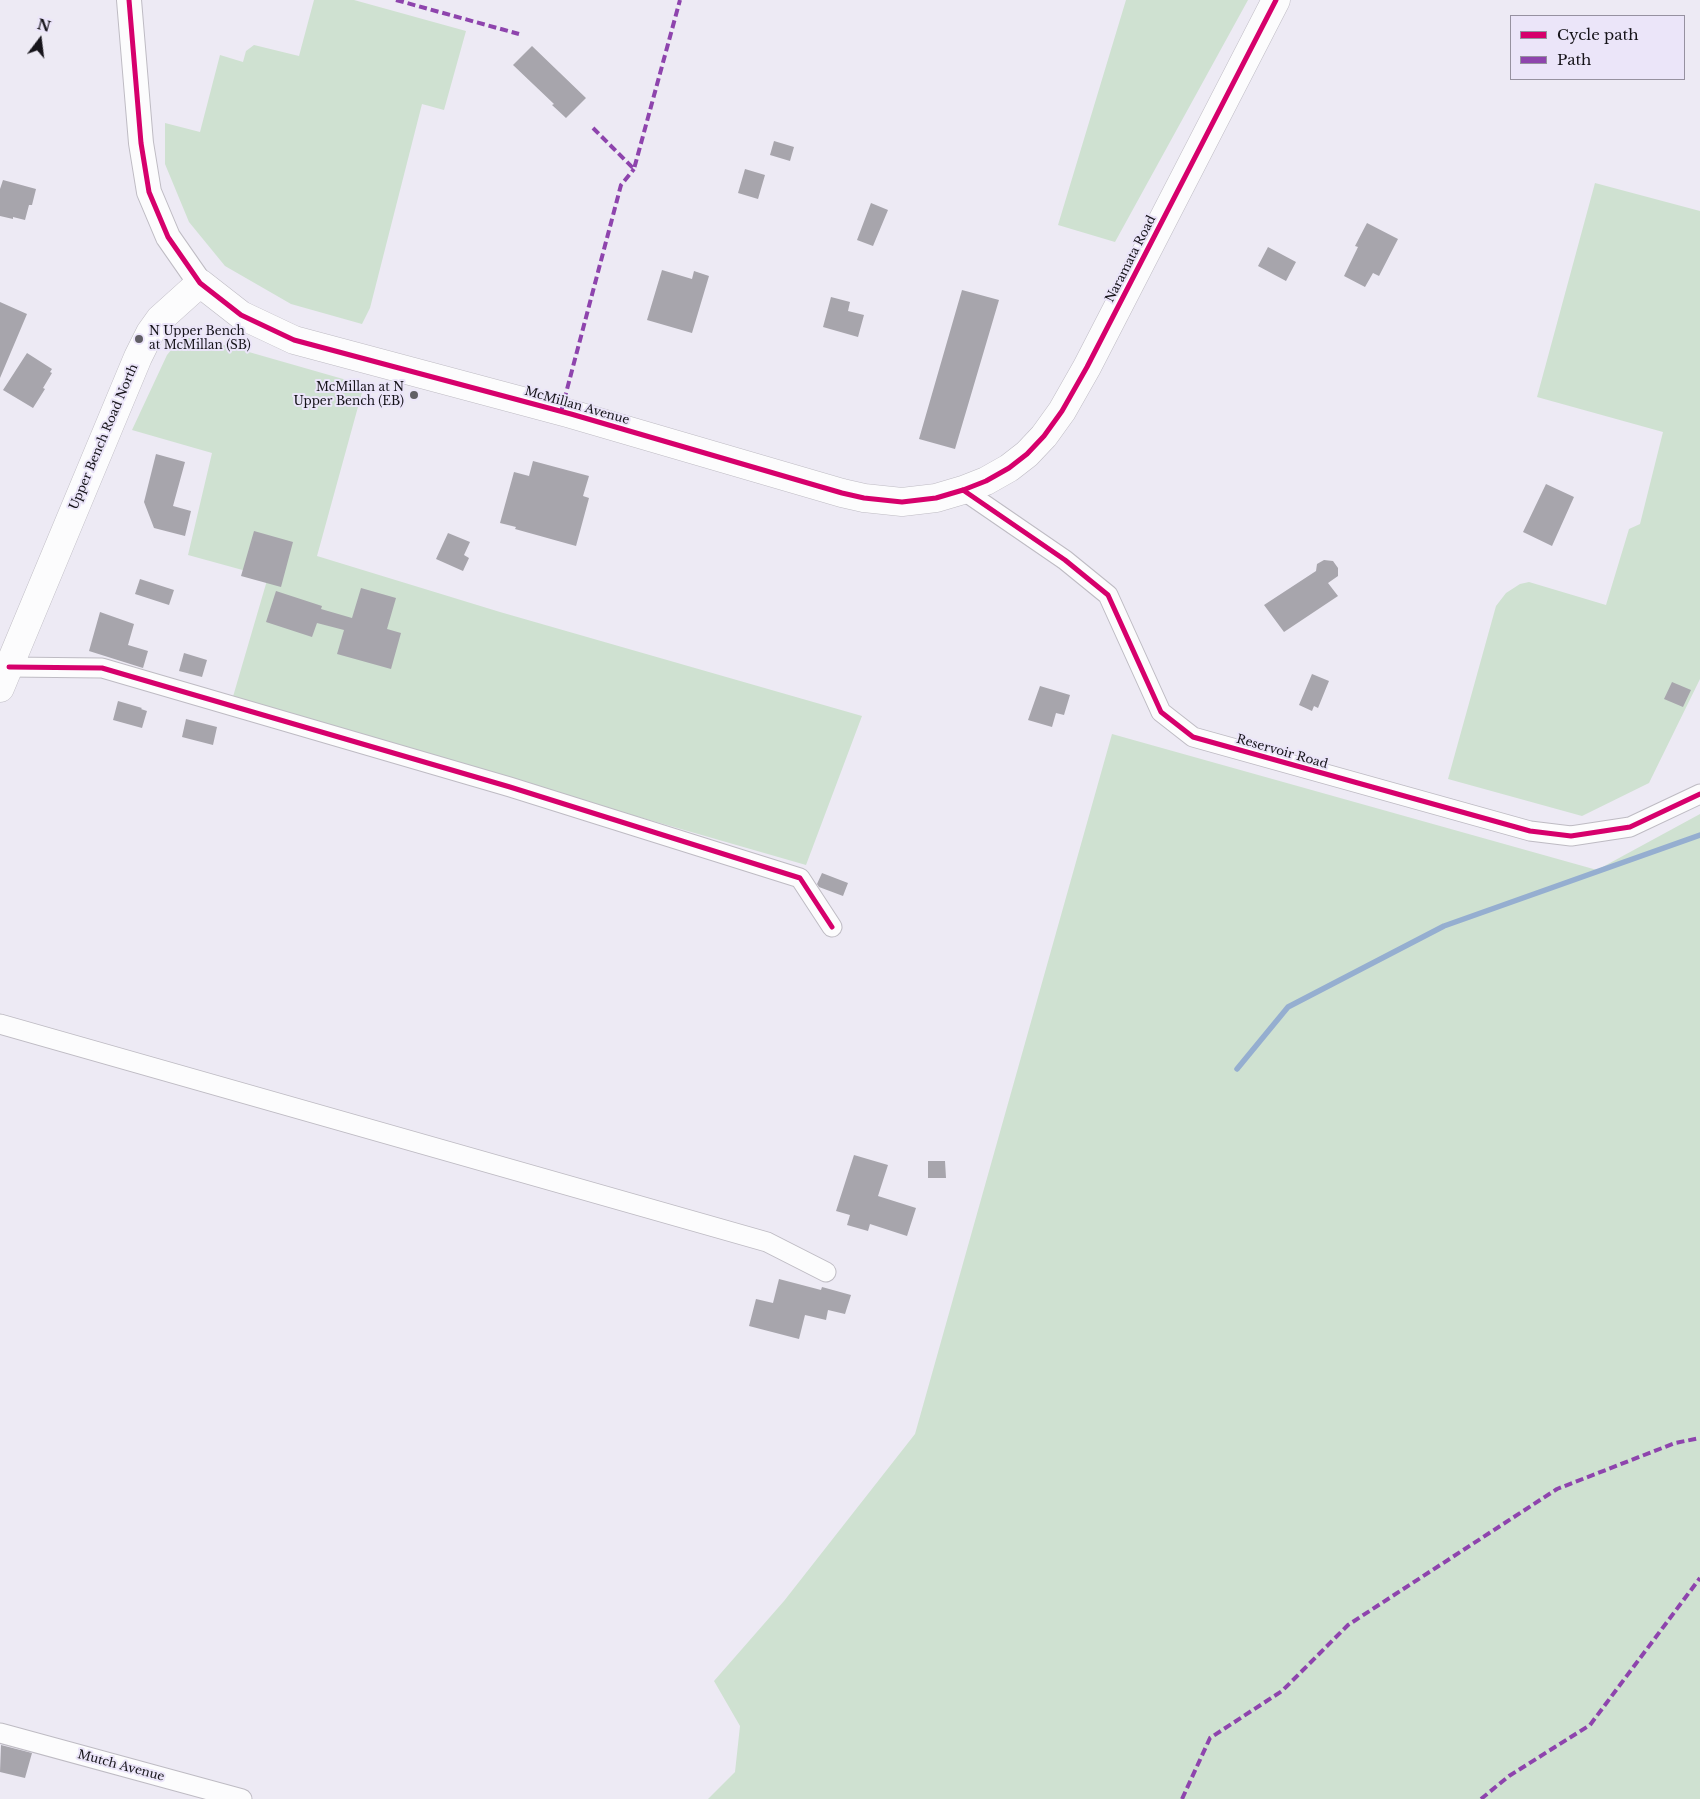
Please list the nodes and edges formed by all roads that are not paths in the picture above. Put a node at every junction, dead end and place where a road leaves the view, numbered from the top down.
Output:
1 (129, 0) edge
2 (1276, 0) edge
3 (200, 282) junction
4 (963, 490) junction
5 (4, 678) edge
6 (1700, 794) edge
7 (832, 928) dead end
8 (0, 1024) edge
9 (826, 1272) dead end
10 (0, 1733) edge
11 (242, 1799) edge

1 - 3 street
2 - 4 main road, Naramata Road
3 - 4 main road, McMillan Avenue
3 - 5 main road, Upper Bench Road North
4 - 6 street, Reservoir Road
5 - 7 street
8 - 9 street
10 - 11 street, Mutch Avenue

